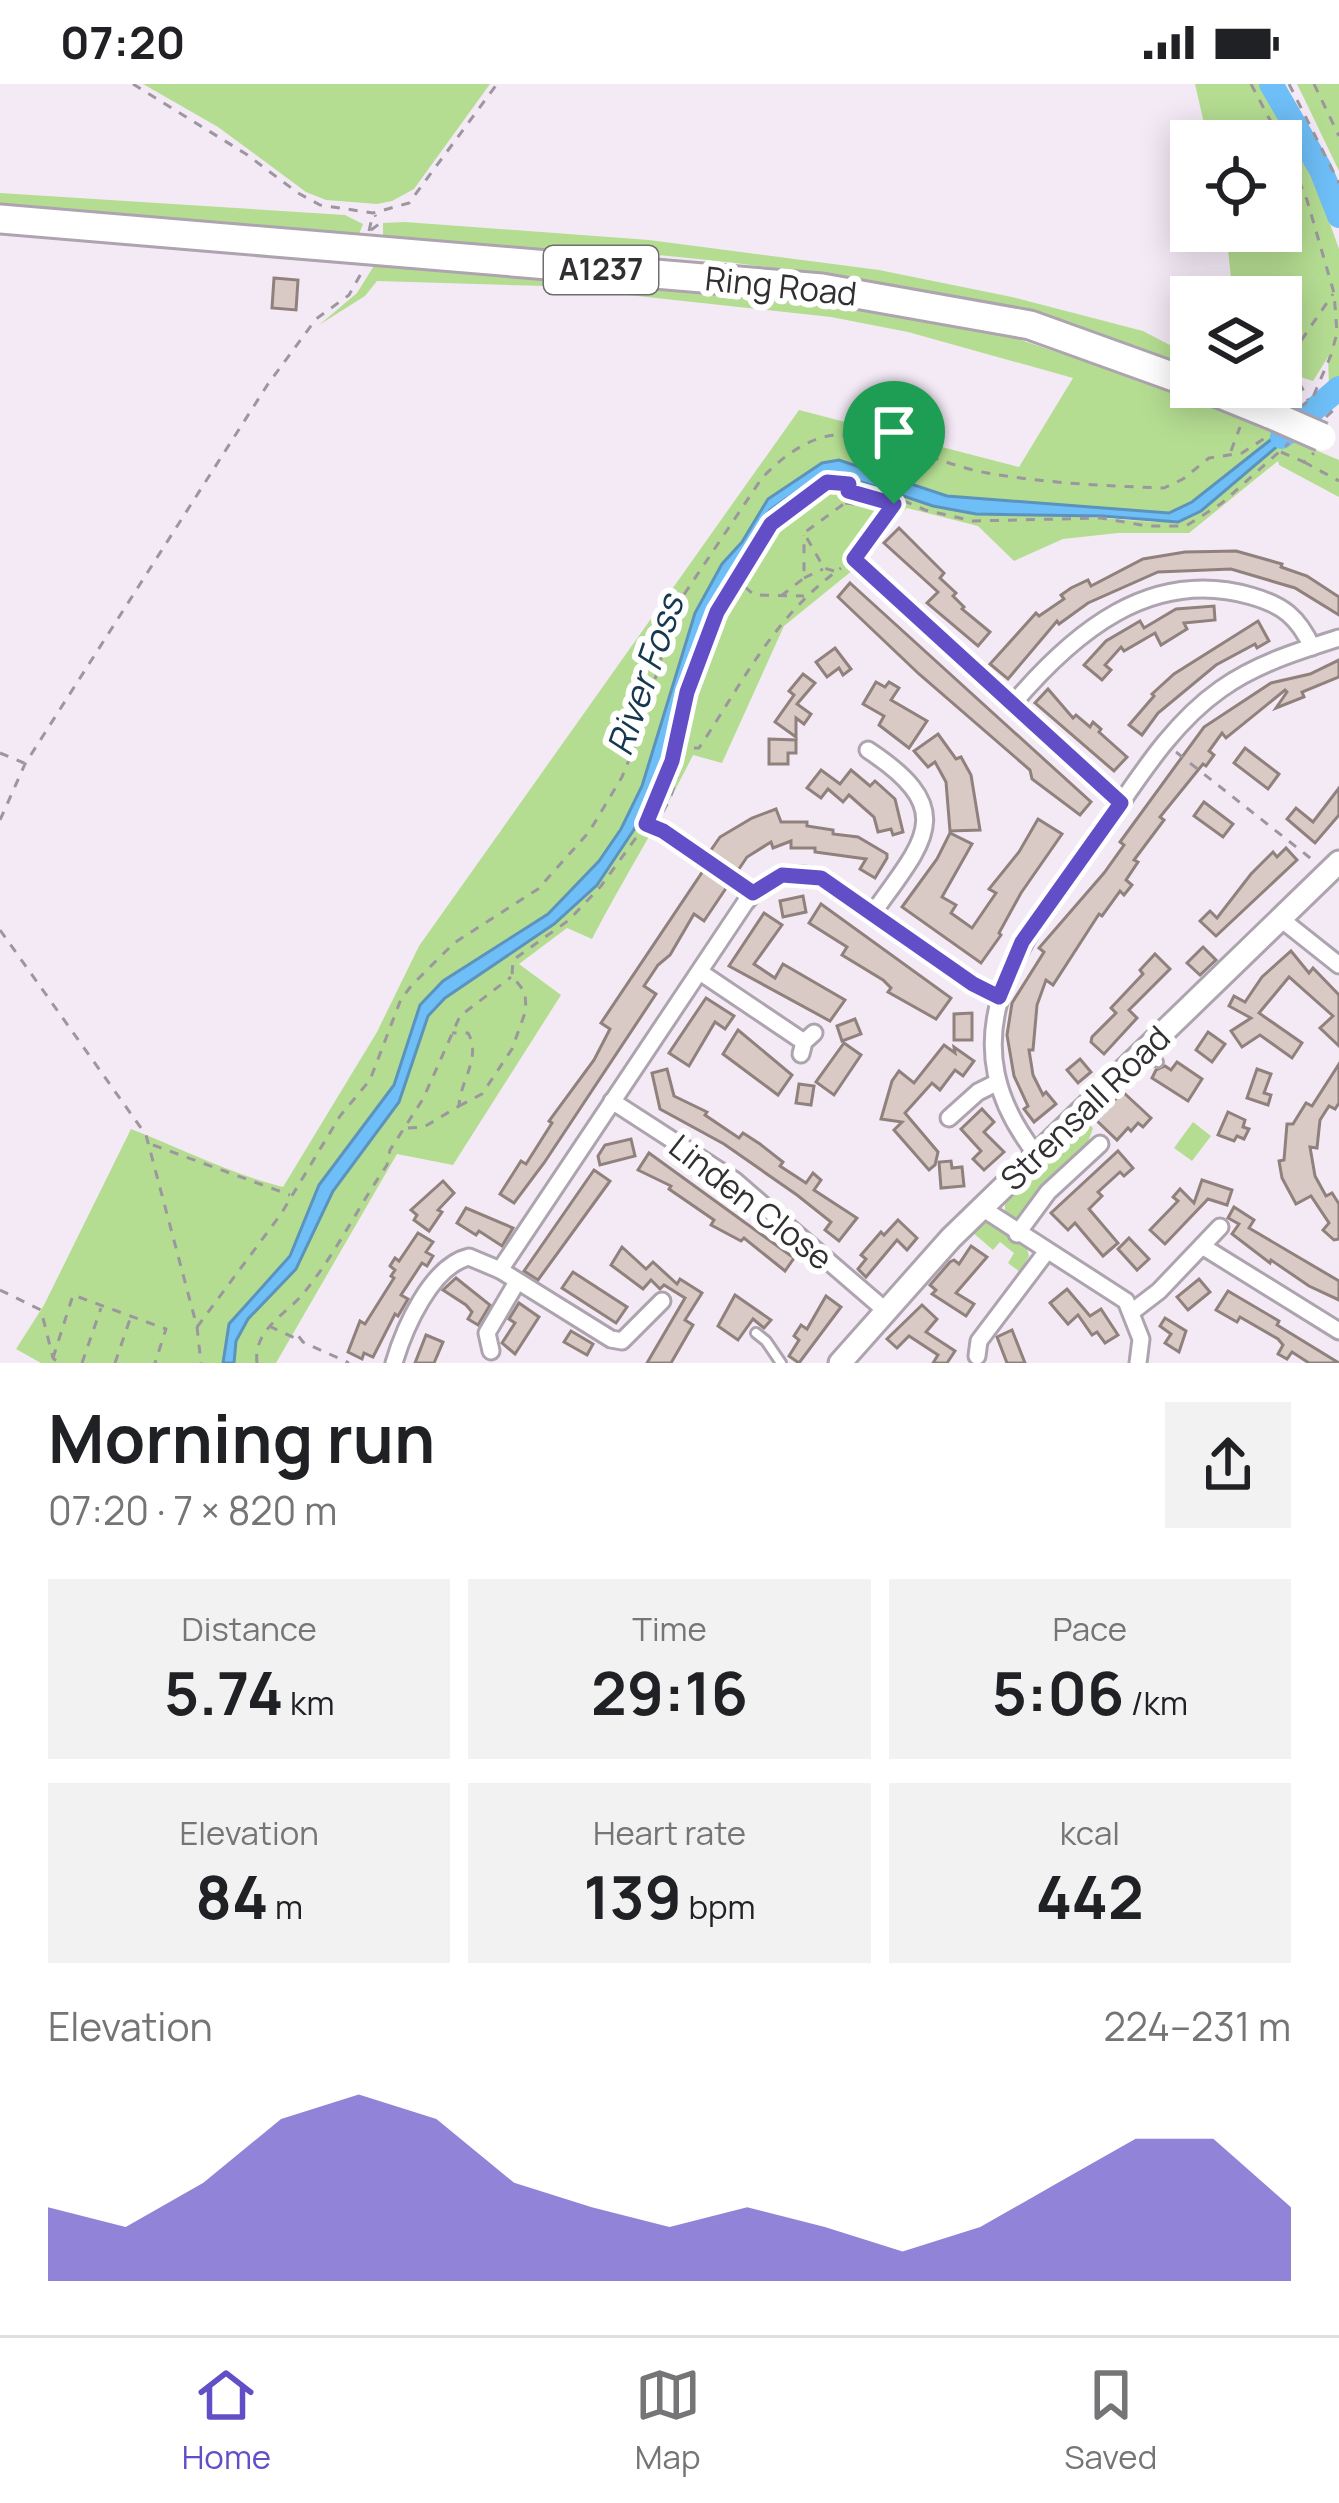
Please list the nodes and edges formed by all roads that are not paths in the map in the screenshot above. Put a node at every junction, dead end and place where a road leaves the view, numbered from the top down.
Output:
1 (0, 219) edge
2 (1170, 375) edge
3 (1249, 408) edge
4 (1329, 435) edge
5 (854, 559) road end
6 (1339, 638) edge
7 (1312, 647) junction
8 (1012, 705) junction
9 (868, 750) dead end
10 (1121, 803) junction
11 (1333, 868) edge
12 (872, 913) junction
13 (1281, 919) junction
14 (1339, 965) edge
15 (700, 972) junction
16 (999, 997) junction
17 (806, 1043) dead end
18 (998, 1082) junction
19 (612, 1101) junction
20 (946, 1120) dead end
21 (1100, 1144) dead end
22 (1036, 1154) junction
23 (982, 1208) junction
24 (1220, 1227) dead end
25 (1017, 1234) junction
26 (1202, 1246) junction
27 (1047, 1251) junction
28 (500, 1270) junction
29 (517, 1282) junction
30 (662, 1301) dead end
31 (885, 1310) junction
32 (1133, 1311) junction
33 (1339, 1331) edge
34 (756, 1333) dead end
35 (490, 1351) dead end
36 (980, 1359) edge
37 (394, 1363) edge
38 (782, 1363) edge
39 (840, 1363) edge
40 (1138, 1363) edge

1 - 2 highway, Ring Road / A1237
3 - 4 highway, bridge
5 - 8 street
6 - 7 street
7 - 8 street
7 - 10 street
8 - 10 street
9 - 12 street
10 - 16 street
11 - 13 street, Strensall Road
12 - 15 street
12 - 16 street
13 - 14 street
13 - 22 street, Strensall Road
15 - 17 street
15 - 19 street
16 - 18 street
18 - 20 street
18 - 22 street
19 - 28 street
19 - 31 street, Linden Close
21 - 25 street
22 - 23 street, Strensall Road
23 - 25 street
23 - 31 street, Strensall Road
24 - 26 street
25 - 27 street
26 - 32 street
26 - 33 street
27 - 32 street
27 - 36 street
28 - 29 street
28 - 37 street
29 - 30 street
29 - 35 street
31 - 39 street, Strensall Road
32 - 40 street
34 - 38 lane

